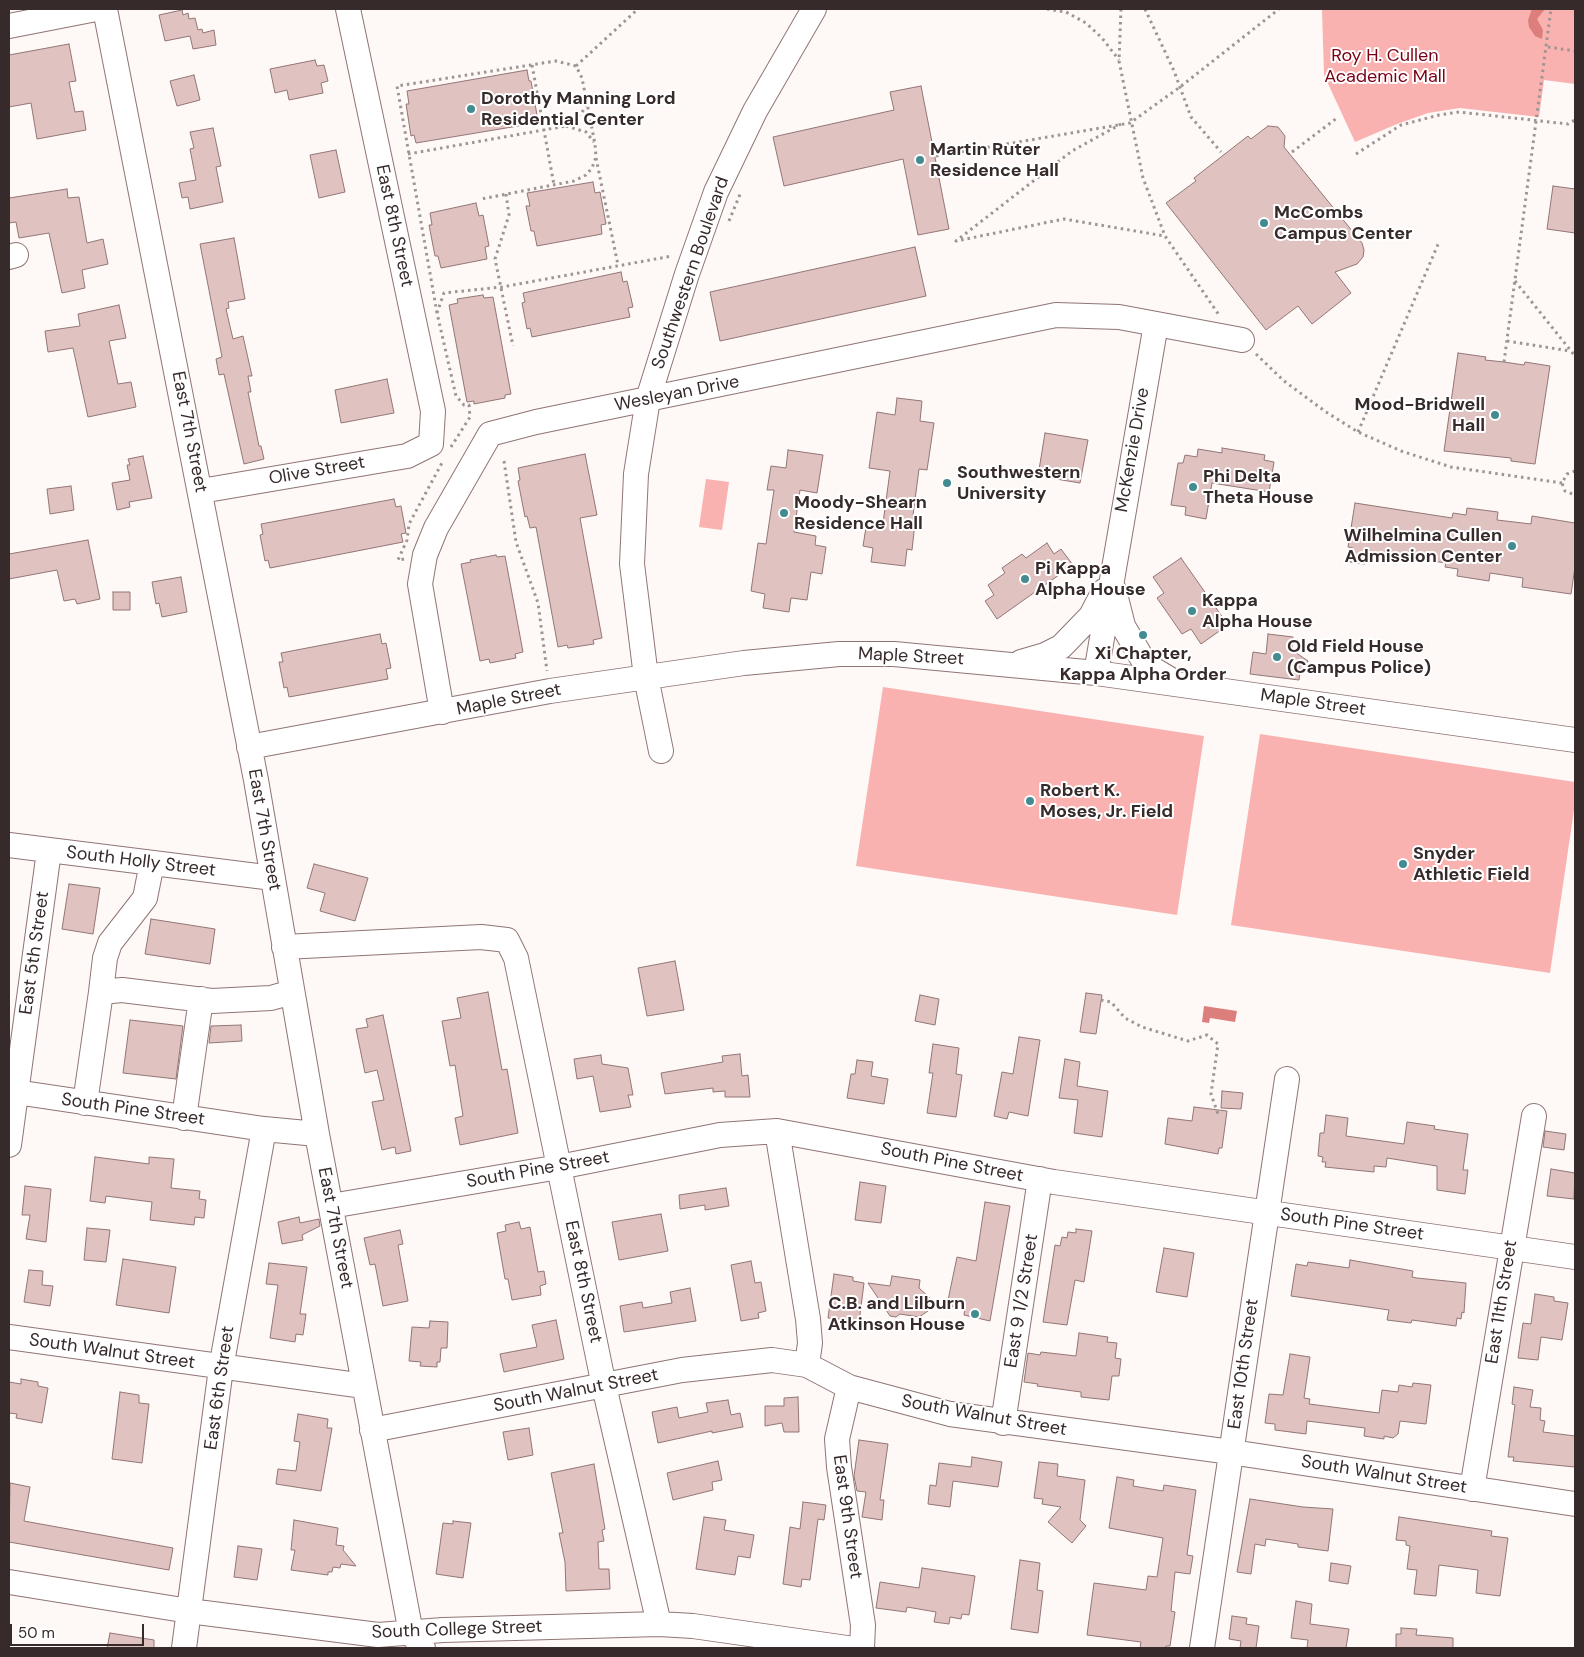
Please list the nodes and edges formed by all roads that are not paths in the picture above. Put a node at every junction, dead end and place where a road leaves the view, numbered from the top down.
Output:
1 (96, 9) edge
2 (105, 9) edge
3 (348, 9) edge
4 (814, 9) edge
5 (9, 26) edge
6 (1156, 324) junction
7 (1242, 340) road end
8 (648, 399) junction
9 (443, 449) joint
10 (201, 491) junction
11 (1112, 576) junction
12 (1012, 664) junction
13 (1096, 673) junction
14 (646, 677) junction
15 (1178, 684) junction
16 (442, 712) junction
17 (1575, 740) edge
18 (249, 747) junction
19 (661, 750) dead end
20 (9, 846) edge
21 (49, 851) junction
22 (152, 863) junction
23 (272, 878) junction
24 (284, 947) junction
25 (101, 992) junction
26 (292, 992) junction
27 (201, 999) junction
28 (1287, 1079) dead end
29 (12, 1092) edge
30 (85, 1103) junction
31 (1534, 1116) dead end
32 (184, 1118) junction
33 (264, 1130) junction
34 (777, 1131) junction
35 (317, 1134) junction
36 (9, 1145) edge
37 (559, 1167) junction
38 (1040, 1180) junction
39 (331, 1206) junction
40 (1266, 1212) junction
41 (1511, 1248) junction
42 (1575, 1257) edge
43 (9, 1337) edge
44 (807, 1365) junction
45 (221, 1368) junction
46 (364, 1386) junction
47 (604, 1386) junction
48 (850, 1387) junction
49 (1003, 1422) junction
50 (372, 1430) junction
51 (1231, 1452) junction
52 (1472, 1488) junction
53 (1575, 1504) edge
54 (9, 1582) edge
55 (189, 1610) junction
56 (659, 1624) junction
57 (693, 1637) edge
58 (417, 1641) edge
59 (184, 1648) edge
60 (847, 1648) edge
61 (862, 1648) edge
62 (1202, 1648) edge

1 - 5 street
2 - 10 street, East 7th Street
3 - 9 street, East 8th Street
4 - 8 street, Southwestern Boulevard
6 - 7 street, Wesleyan Drive
6 - 8 street, Wesleyan Drive
6 - 11 street, McKenzie Drive
8 - 14 street, Southwestern Boulevard
8 - 16 street, Wesleyan Drive
9 - 10 street, Olive Street
10 - 18 street, East 7th Street
11 - 12 street, McKenzie Drive
11 - 13 street, McKenzie Drive
11 - 15 street, McKenzie Drive
12 - 13 street, Maple Street
12 - 14 street, Maple Street
13 - 15 street, Maple Street
14 - 16 street, Maple Street
14 - 19 street, Southwestern Boulevard
15 - 17 street, Maple Street
16 - 18 street, Maple Street
18 - 23 street, East 7th Street
20 - 21 street, South Holly Street
21 - 22 street, South Holly Street
21 - 29 street, East 5th Street
22 - 23 street, South Holly Street
22 - 25 street
23 - 24 street, East 7th Street
24 - 26 street, East 7th Street
24 - 37 street, East 8th Street
25 - 27 street
25 - 30 street
26 - 27 street
26 - 35 street, East 7th Street
27 - 32 street
28 - 40 street, East 10th Street
29 - 30 street, South Pine Street
29 - 36 street, East 5th Street
30 - 32 street, South Pine Street
31 - 41 street, East 11th Street
32 - 33 street, South Pine Street
33 - 35 street, South Pine Street
33 - 45 street, East 6th Street
34 - 37 street, South Pine Street
34 - 38 street, South Pine Street
34 - 44 street
35 - 39 street, East 7th Street
37 - 39 street, South Pine Street
37 - 47 street, East 8th Street
38 - 40 street, South Pine Street
38 - 49 street, East 9 1/2 Street
39 - 46 street, East 7th Street
40 - 41 street, South Pine Street
40 - 51 street, East 10th Street
41 - 42 street, South Pine Street
41 - 52 street, East 11th Street
43 - 45 street, South Walnut Street
44 - 47 street, South Walnut Street
44 - 48 street, South Walnut Street
45 - 46 street, South Walnut Street
45 - 55 street, East 6th Street
46 - 50 street, East 7th Street
47 - 50 street, South Walnut Street
47 - 56 street, East 8th Street
48 - 49 street, South Walnut Street
48 - 61 street, East 9th Street
49 - 51 street, South Walnut Street
50 - 58 street, East 7th Street
51 - 52 street, South Walnut Street
51 - 62 street, East 10th Street
52 - 53 street, South Walnut Street
54 - 55 street, South College Street
55 - 58 street, South College Street
55 - 59 street, East 6th Street
56 - 57 street, South College Street
56 - 58 street, South College Street
57 - 60 street, South College Street

